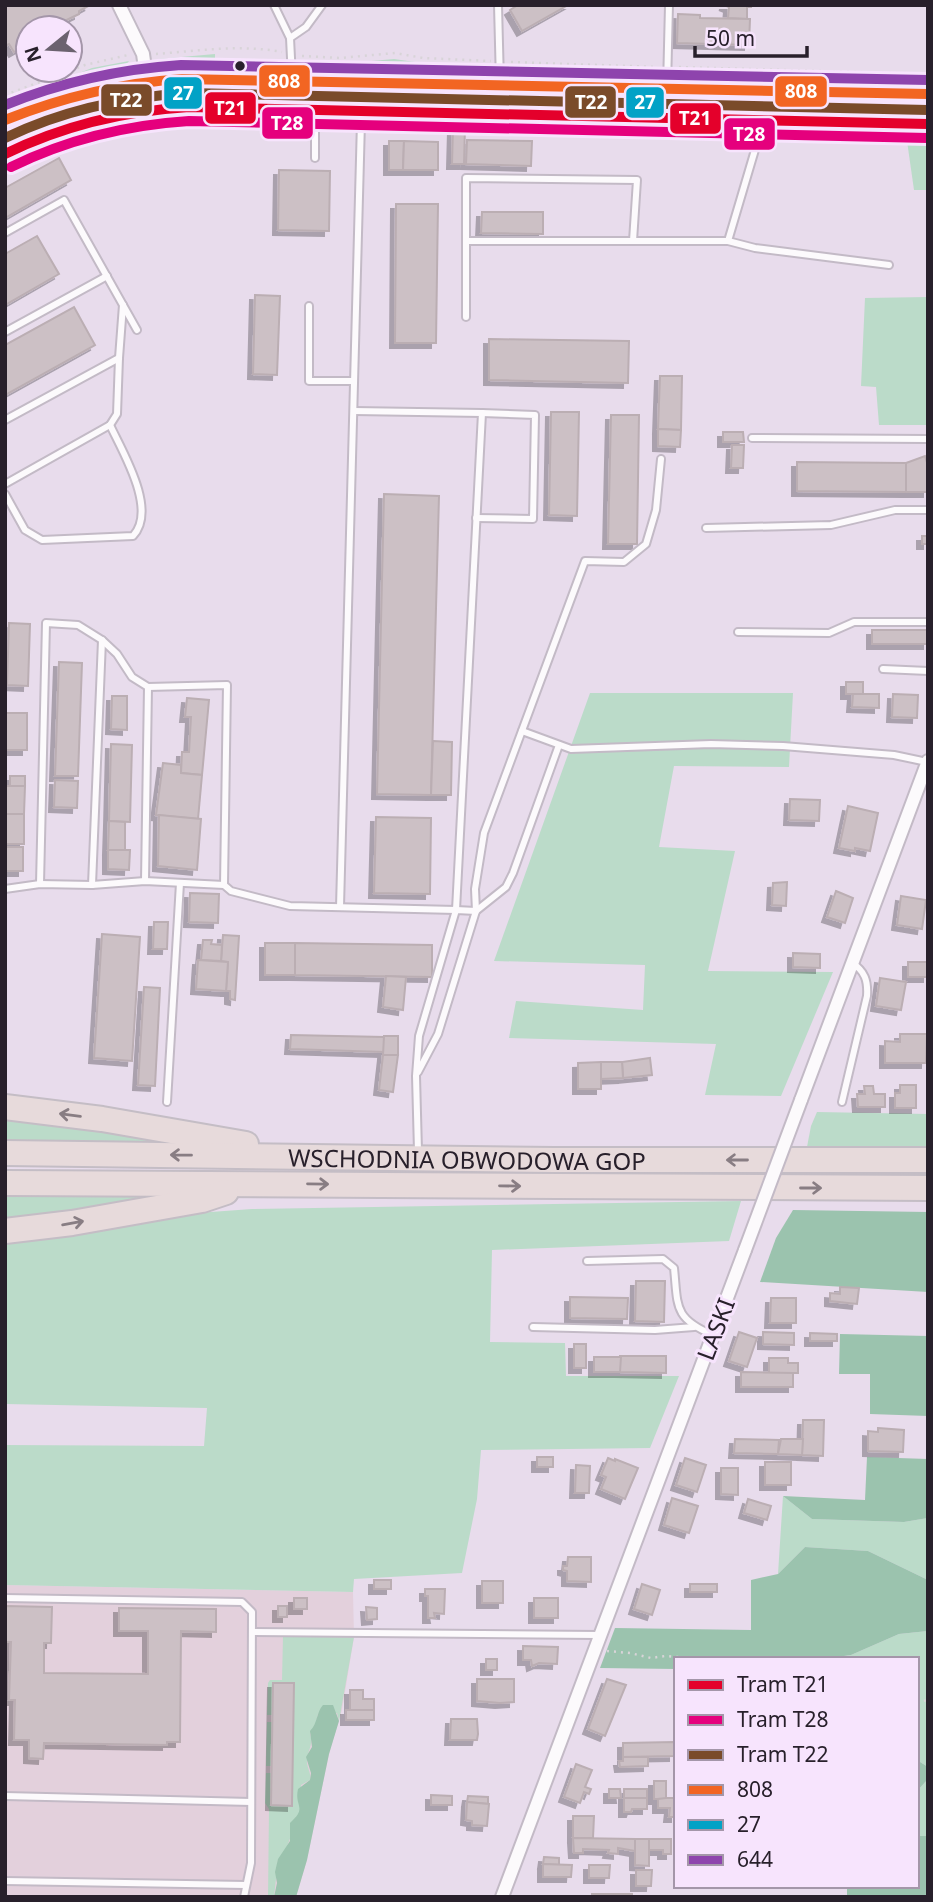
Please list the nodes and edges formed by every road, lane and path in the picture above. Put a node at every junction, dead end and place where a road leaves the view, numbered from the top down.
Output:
1 (119, 5) edge
2 (274, 5) edge
3 (322, 5) edge
4 (498, 5) edge
5 (669, 5) edge
6 (290, 38) junction
7 (155, 54) dead end
8 (292, 54) junction
9 (130, 55) dead end
10 (501, 61) junction
11 (667, 67) junction
12 (928, 74) edge
13 (292, 80) junction
14 (315, 81) junction
15 (147, 82) junction
16 (362, 82) junction
17 (500, 85) junction
18 (667, 89) junction
19 (763, 91) junction
20 (928, 94) edge
21 (5, 95) edge
22 (5, 119) edge
23 (315, 158) dead end
24 (5, 233) edge
25 (728, 240) junction
26 (466, 241) junction
27 (633, 241) junction
28 (888, 265) dead end
29 (107, 276) junction
30 (123, 305) junction
31 (309, 306) dead end
32 (466, 317) dead end
33 (137, 330) dead end
34 (5, 332) edge
35 (118, 358) junction
36 (353, 381) junction
37 (354, 411) junction
38 (482, 413) junction
39 (5, 420) edge
40 (110, 425) junction
41 (752, 438) dead end
42 (928, 439) edge
43 (661, 458) dead end
44 (5, 484) edge
45 (5, 494) edge
46 (928, 510) edge
47 (476, 518) junction
48 (706, 528) dead end
49 (928, 622) edge
50 (738, 632) dead end
51 (102, 640) junction
52 (883, 669) dead end
53 (928, 671) edge
54 (148, 687) junction
55 (522, 732) junction
56 (559, 745) junction
57 (928, 762) edge
58 (145, 881) junction
59 (180, 883) junction
60 (40, 884) junction
61 (92, 885) junction
62 (224, 885) junction
63 (5, 889) edge
64 (340, 907) junction
65 (456, 910) junction
66 (477, 911) junction
67 (852, 963) junction
68 (416, 1076) junction
69 (167, 1102) dead end
70 (842, 1102) dead end
71 (5, 1107) edge
72 (5, 1153) edge
73 (298, 1156) junction
74 (419, 1157) junction
75 (928, 1160) edge
76 (5, 1183) edge
77 (250, 1184) junction
78 (928, 1188) edge
79 (5, 1231) edge
80 (587, 1261) dead end
81 (533, 1327) dead end
82 (694, 1327) junction
83 (713, 1335) junction
84 (5, 1598) edge
85 (252, 1632) junction
86 (599, 1634) junction
87 (593, 1651) junction
88 (677, 1657) edge
89 (5, 1796) edge
90 (251, 1802) junction
91 (5, 1881) edge
92 (247, 1885) junction
93 (244, 1897) edge
94 (502, 1897) edge

1 - 15 street
2 - 6 lane
3 - 6 lane
4 - 10 lane
5 - 11 lane
6 - 8 lane
7 - 8 path
8 - 10 path
8 - 13 lane
9 - 21 path
10 - 11 path
10 - 17 lane
11 - 12 path
11 - 18 lane
13 - 14 street
13 - 15 street
14 - 16 street
14 - 23 lane
15 - 22 street
16 - 17 street
16 - 36 lane
17 - 18 street
18 - 19 street
19 - 20 street
19 - 25 lane
24 - 29 lane
25 - 27 lane
25 - 28 lane
26 - 27 lane
26 - 27 lane
26 - 32 lane
29 - 30 lane
29 - 34 lane
30 - 33 lane
30 - 35 lane
31 - 36 lane
35 - 39 lane
35 - 40 lane
36 - 37 lane
37 - 38 lane
37 - 64 lane
38 - 47 lane
38 - 47 lane
40 - 44 lane
40 - 45 lane
41 - 42 lane
43 - 55 lane
46 - 48 lane
47 - 65 lane
49 - 50 lane
51 - 54 lane
51 - 60 lane
51 - 61 lane
52 - 53 lane
54 - 58 lane
54 - 62 lane
55 - 56 lane
55 - 66 lane
56 - 57 lane
56 - 66 lane
57 - 67 street, LASKI
58 - 59 lane
58 - 61 lane
59 - 62 lane
59 - 69 lane
60 - 61 lane
60 - 63 lane
62 - 64 lane
64 - 65 lane
65 - 66 lane
65 - 68 lane
66 - 68 lane
67 - 70 lane
67 - 83 street, LASKI, bridge
68 - 74 lane
73 -> 71 highway
73 -> 72 highway, WSCHODNIA OBWODOWA GOP
73 - 74 highway, WSCHODNIA OBWODOWA GOP
75 -> 74 highway, WSCHODNIA OBWODOWA GOP
76 - 77 highway, WSCHODNIA OBWODOWA GOP
77 -> 78 highway, WSCHODNIA OBWODOWA GOP
79 -> 77 highway
80 - 82 lane
81 - 82 lane
82 - 83 lane
83 - 86 street, LASKI
84 - 85 lane
85 - 86 lane
85 - 90 lane
86 - 87 street, LASKI
87 - 88 path
87 - 94 street, LASKI
89 - 90 lane
90 - 92 lane
91 - 92 lane
92 - 93 lane

